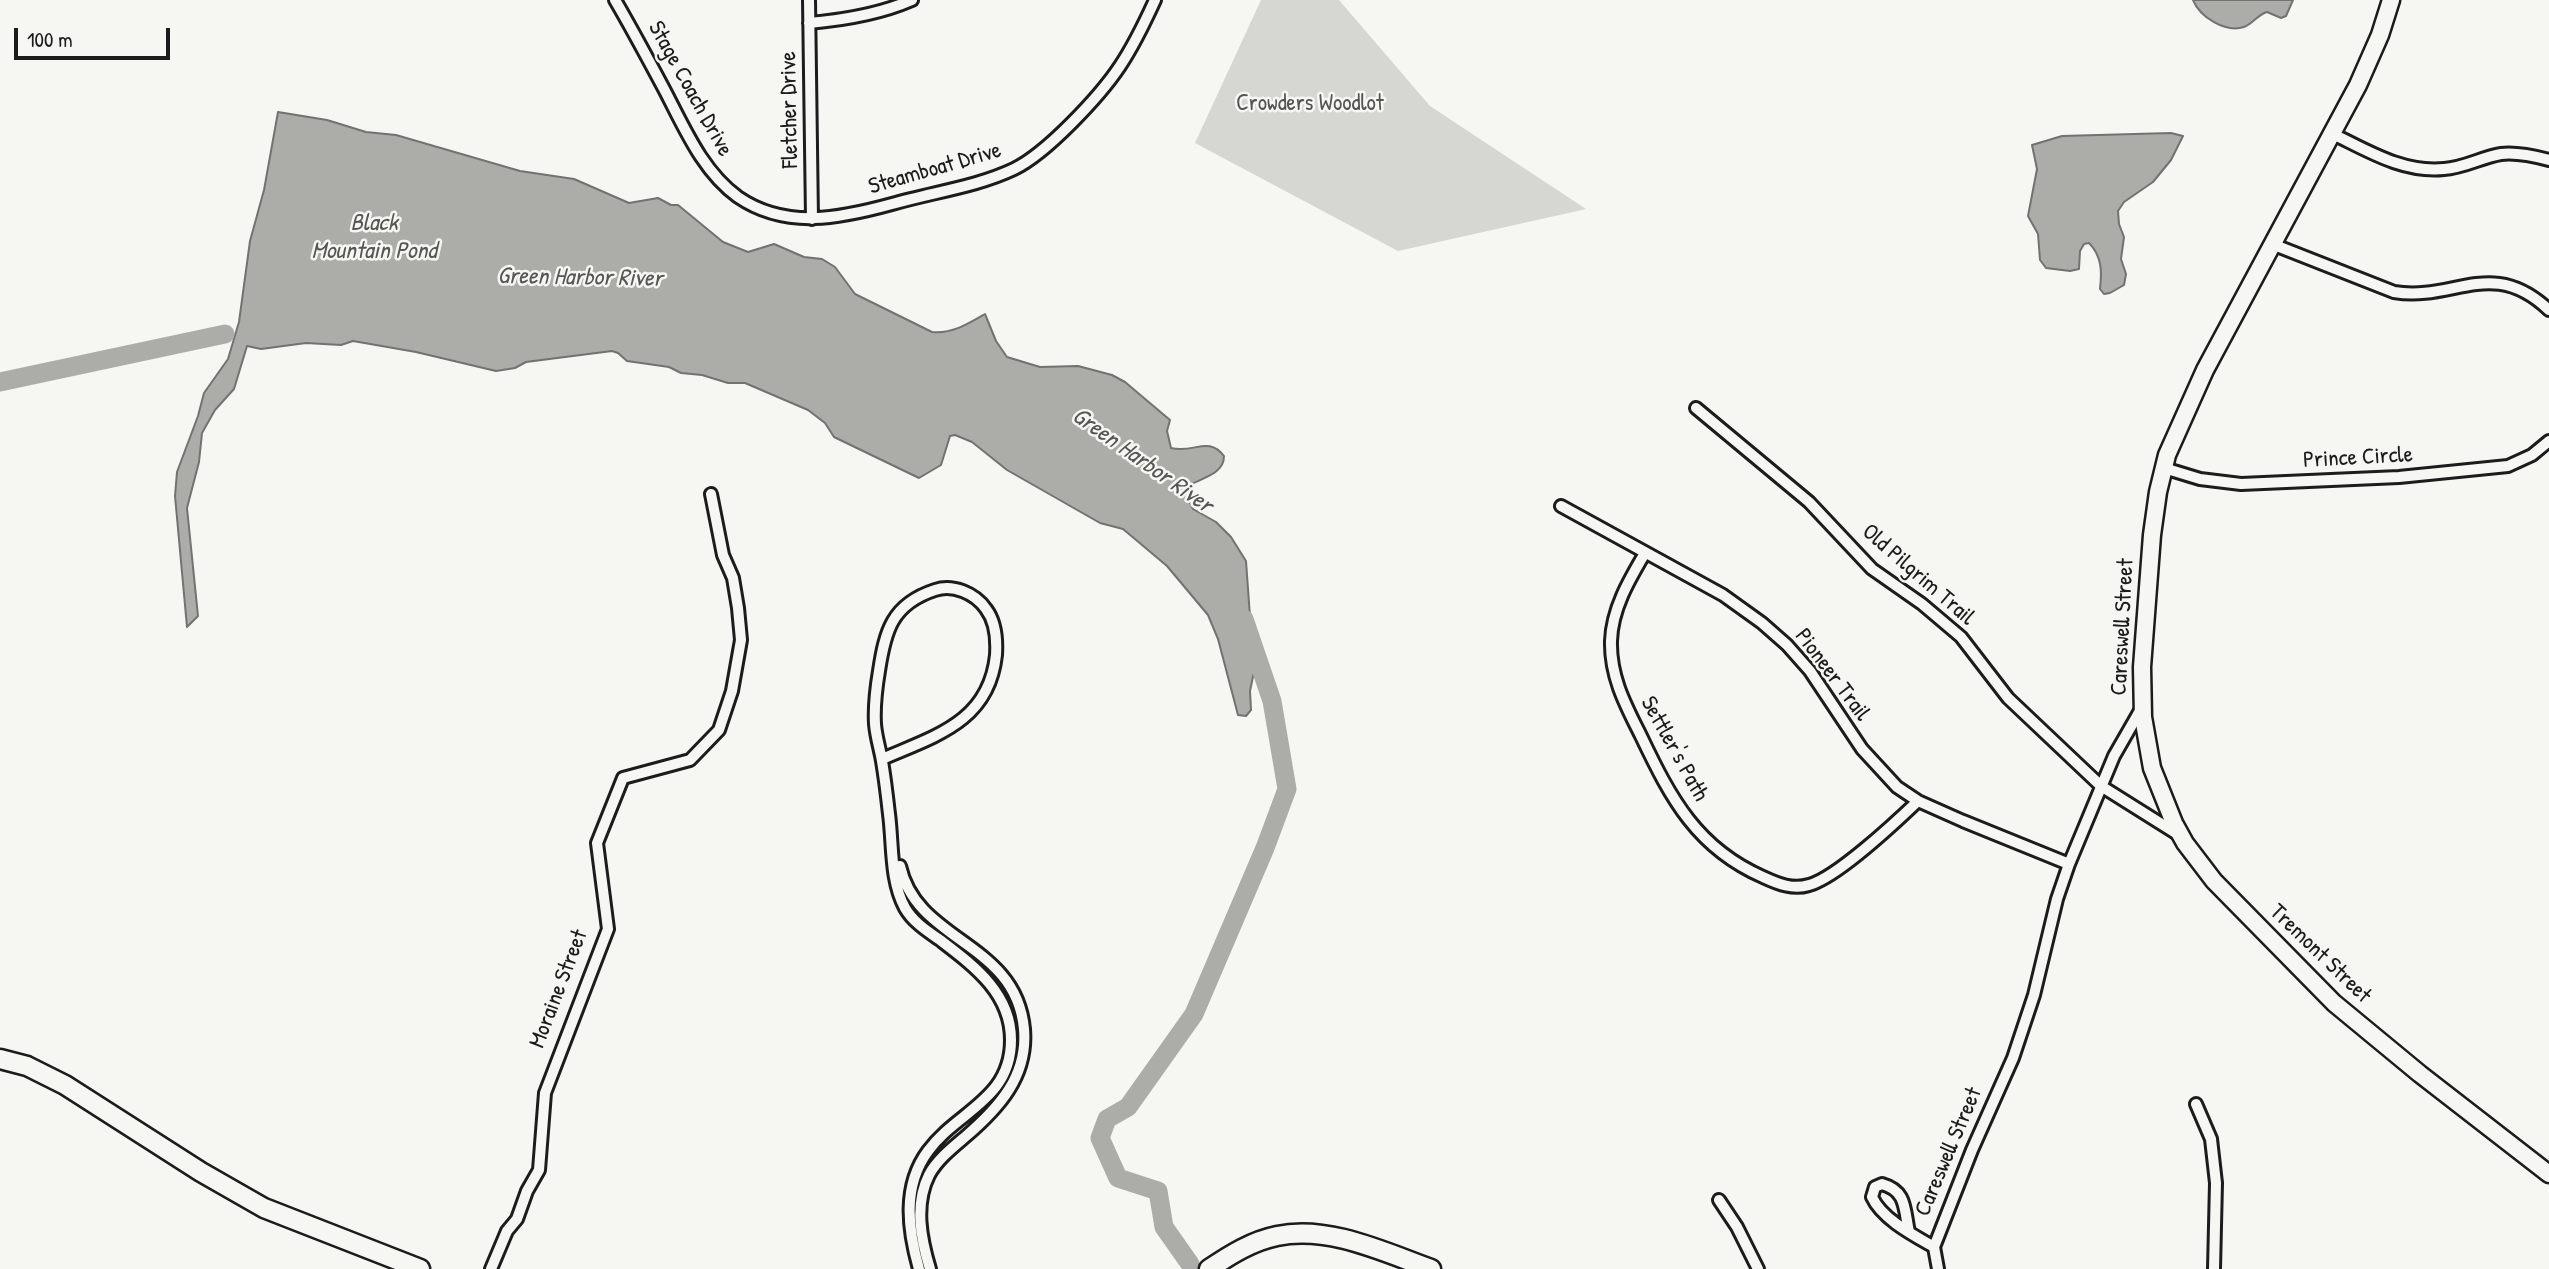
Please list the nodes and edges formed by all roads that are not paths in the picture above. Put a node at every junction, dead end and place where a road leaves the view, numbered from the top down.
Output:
1 (615, 0) edge
2 (809, 0) edge
3 (912, 0) edge
4 (1155, 0) edge
5 (2392, 0) edge
6 (809, 23) junction
7 (2333, 134) junction
8 (2549, 160) edge
9 (813, 219) junction
10 (2273, 244) junction
11 (2549, 310) edge
12 (1696, 408) dead end
13 (2549, 441) edge
14 (2164, 468) junction
15 (710, 494) dead end
16 (1561, 506) dead end
17 (1645, 553) junction
18 (2142, 707) junction
19 (882, 759) junction
20 (2101, 786) junction
21 (1918, 801) junction
22 (891, 826) junction
23 (2181, 836) junction
24 (2069, 864) junction
25 (939, 924) junction
26 (929, 932) junction
27 (1021, 1014) junction
28 (1007, 1017) junction
29 (0, 1059) edge
30 (2196, 1104) dead end
31 (977, 1108) junction
32 (986, 1118) junction
33 (918, 1168) junction
34 (2549, 1174) edge
35 (929, 1175) junction
36 (1719, 1200) dead end
37 (1909, 1232) dead end
38 (1934, 1247) junction
39 (924, 1267) edge
40 (420, 1269) edge
41 (491, 1269) edge
42 (1209, 1269) edge
43 (1431, 1269) edge
44 (1758, 1269) edge
45 (1938, 1269) edge
46 (2214, 1269) edge

1 - 9 street, Stage Coach Drive
2 - 6 street, Fletcher Drive
3 - 6 street
4 - 9 street, Steamboat Drive
5 - 7 main road, Careswell Street
6 - 9 street, Fletcher Drive
7 - 8 street
7 - 10 main road, Careswell Street
10 - 11 street
10 - 14 main road, Careswell Street
12 - 20 street, Old Pilgrim Trail
13 - 14 street, Prince Circle
14 - 18 main road, Careswell Street
15 - 41 street, Moraine Street
16 - 17 street, Pioneer Trail
17 - 21 street, Pioneer Trail
17 - 21 street, Settler's Path
18 - 20 street, Careswell Street
18 - 23 main road, Tremont Street
19 - 19 street
19 - 22 street
20 - 23 street, Old Pilgrim Trail
20 - 24 street, Careswell Street
21 - 24 street, Pioneer Trail
22 - 25 street
22 - 26 street
23 - 34 main road, Tremont Street
24 - 38 street, Careswell Street
25 - 26 street
25 - 27 street
26 - 28 street
27 - 28 street
27 - 32 street
28 - 31 street
29 - 40 main road
30 - 46 street
31 - 32 street
31 - 33 street
32 - 35 street
33 - 35 street
33 - 39 street
35 - 39 street
36 - 44 street
37 - 38 street
38 - 45 street, Careswell Street
42 - 43 main road

